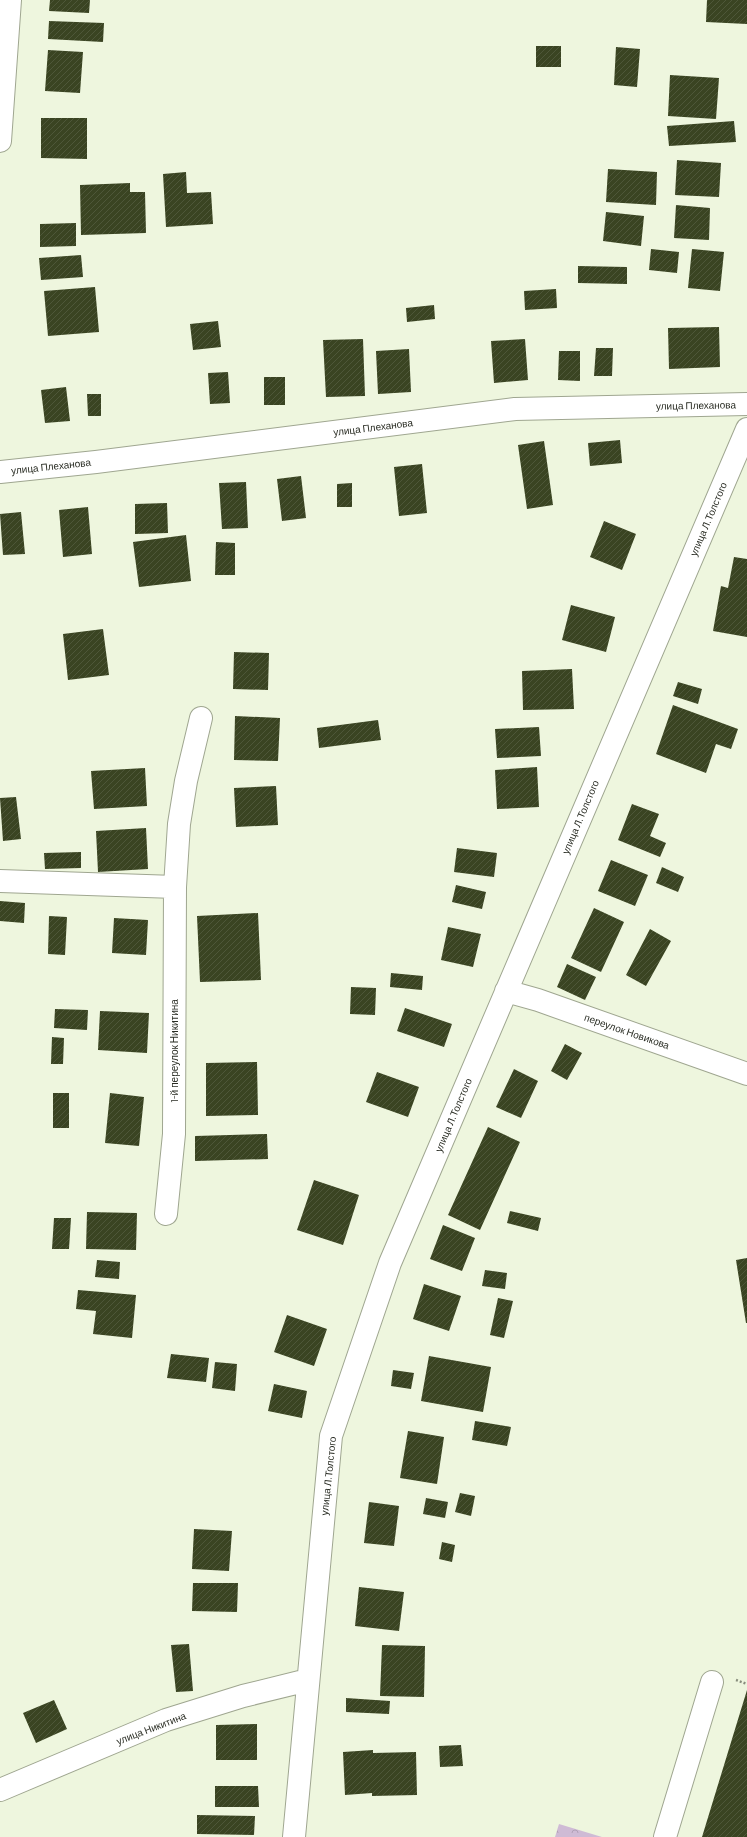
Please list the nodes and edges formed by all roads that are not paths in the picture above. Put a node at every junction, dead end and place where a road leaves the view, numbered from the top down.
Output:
1 (10, 0) edge
2 (0, 141) edge
3 (747, 404) edge
4 (747, 429) edge
5 (0, 472) edge
6 (201, 718) dead end
7 (0, 881) edge
8 (175, 887) junction
9 (506, 991) junction
10 (747, 1074) edge
11 (166, 1214) dead end
12 (308, 1680) junction
13 (712, 1682) dead end
14 (0, 1790) edge
15 (294, 1837) edge
16 (665, 1837) edge

1 - 2 street
3 - 5 street, улица Плеханова
4 - 9 street, улица Л.Толстого
6 - 8 street, 1-й переулок Никитина
7 - 8 street
8 - 11 street, 1-й переулок Никитина
9 - 10 street, переулок Новикова
9 - 12 street, улица Л.Толстого
12 - 14 street, улица Никитина
12 - 15 street, улица Л.Толстого
13 - 16 street

